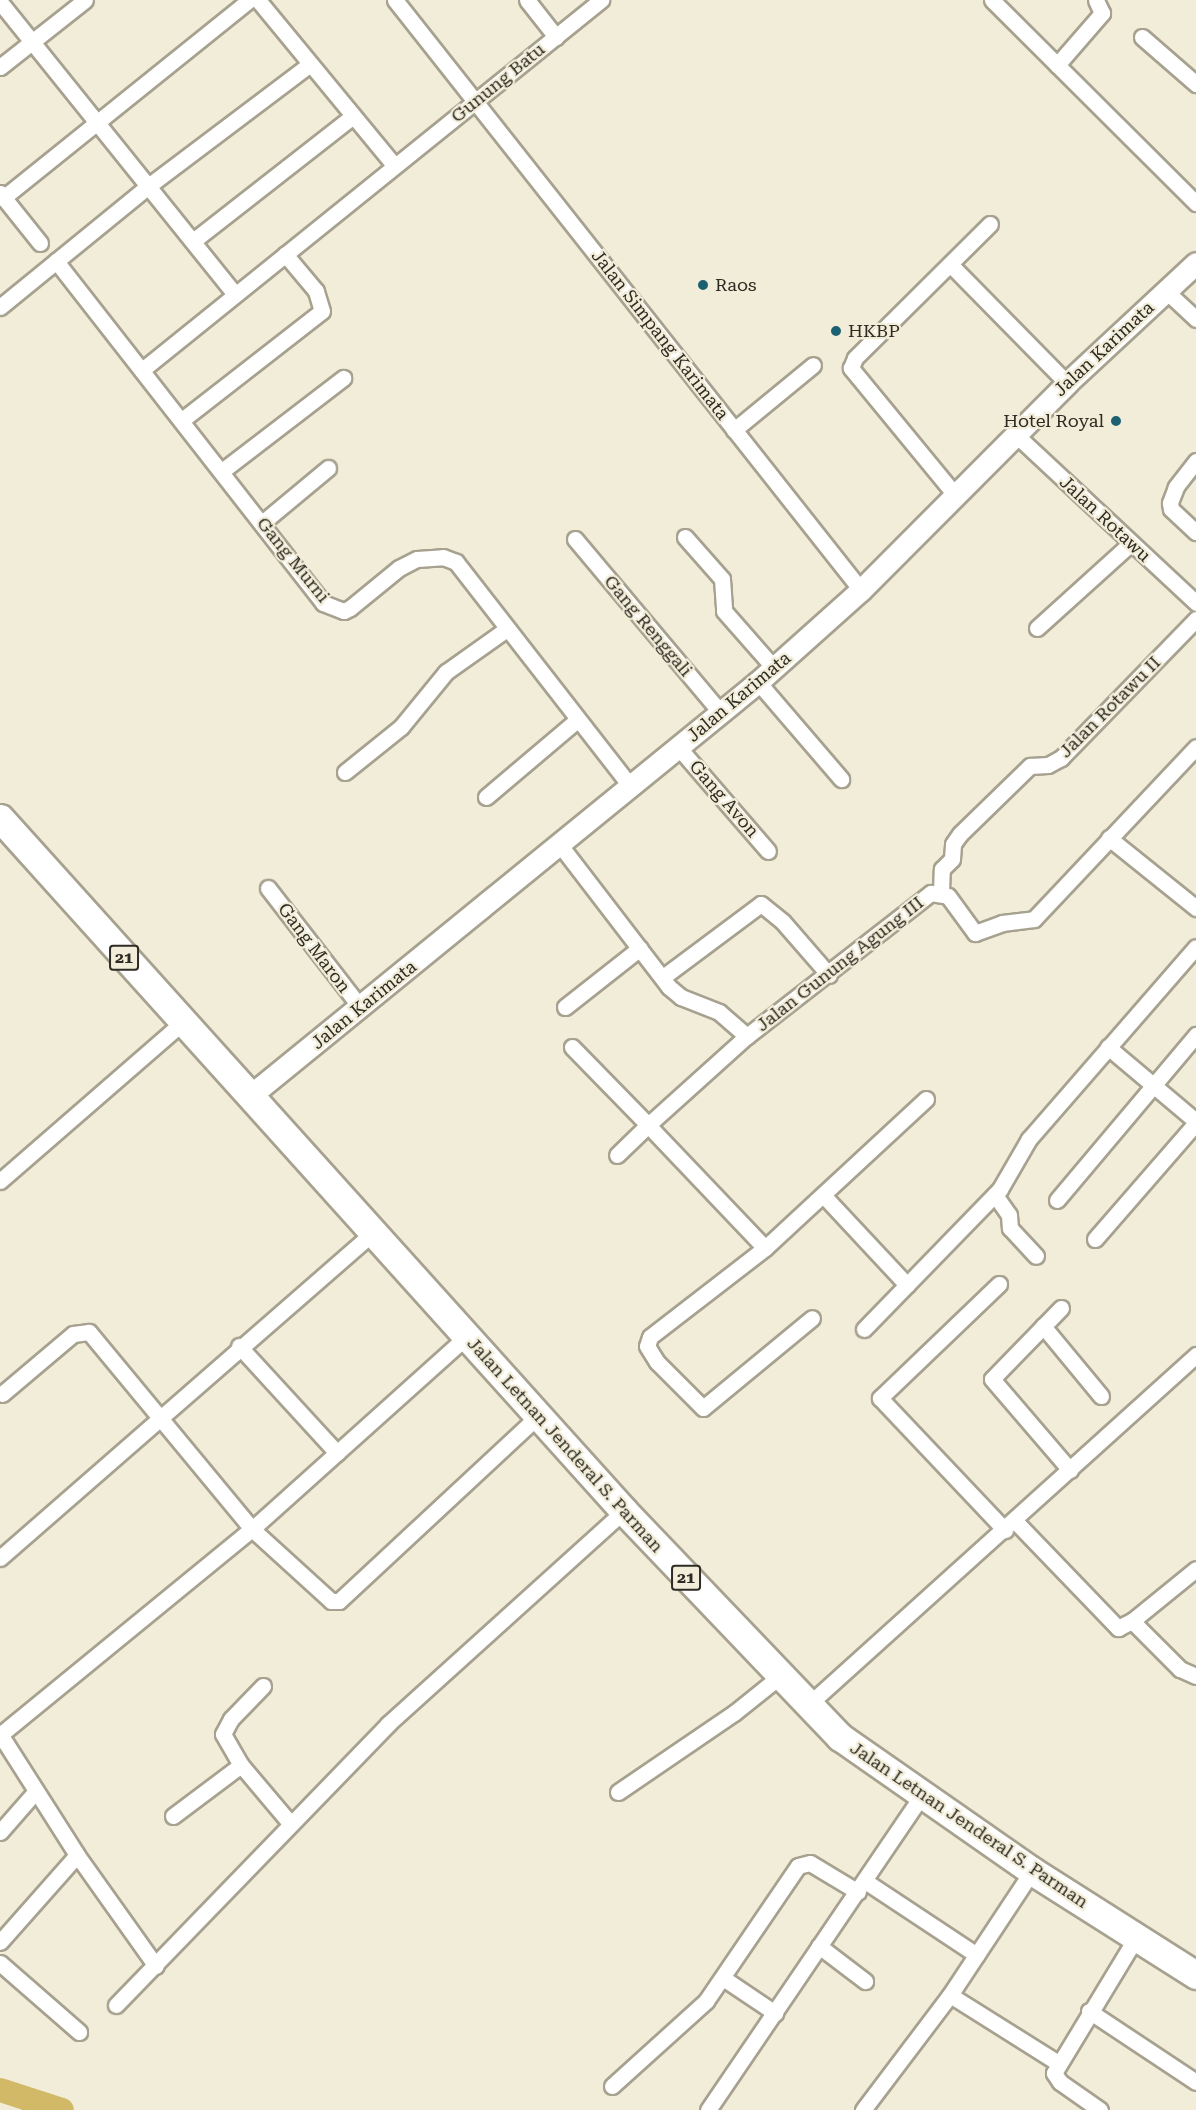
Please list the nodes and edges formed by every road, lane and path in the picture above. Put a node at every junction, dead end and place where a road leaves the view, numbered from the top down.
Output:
1 (85, 0) edge
2 (249, 0) edge
3 (258, 0) edge
4 (395, 0) edge
5 (527, 0) edge
6 (601, 0) edge
7 (992, 0) edge
8 (1096, 0) edge
9 (0, 2) edge
10 (556, 36) junction
11 (1142, 37) dead end
12 (30, 43) junction
13 (309, 64) junction
14 (1058, 65) junction
15 (0, 67) edge
16 (1196, 84) edge
17 (478, 100) junction
18 (353, 116) junction
19 (96, 124) junction
20 (394, 165) junction
21 (147, 187) junction
22 (2, 195) edge
23 (1196, 203) edge
24 (990, 224) dead end
25 (193, 241) junction
26 (40, 243) dead end
27 (285, 254) junction
28 (56, 261) junction
29 (1196, 263) edge
30 (950, 264) junction
31 (1166, 291) junction
32 (234, 293) junction
33 (0, 307) edge
34 (1196, 320) edge
35 (813, 365) dead end
36 (142, 370) junction
37 (343, 378) dead end
38 (1067, 383) junction
39 (182, 420) junction
40 (734, 430) junction
41 (1015, 434) junction
42 (1196, 461) edge
43 (328, 468) dead end
44 (222, 471) junction
45 (956, 496) junction
46 (262, 523) junction
47 (1196, 532) edge
48 (686, 537) dead end
49 (575, 539) dead end
50 (1131, 543) junction
51 (861, 590) junction
52 (1196, 603) edge
53 (1196, 619) edge
54 (1037, 628) dead end
55 (505, 630) junction
56 (766, 675) junction
57 (721, 713) junction
58 (576, 721) junction
59 (679, 747) junction
60 (1196, 747) edge
61 (345, 772) dead end
62 (841, 780) dead end
63 (631, 787) junction
64 (486, 797) dead end
65 (0, 818) edge
66 (1110, 838) junction
67 (560, 846) junction
68 (768, 851) dead end
69 (268, 888) dead end
70 (941, 892) junction
71 (1196, 908) edge
72 (1196, 947) edge
73 (640, 948) junction
74 (830, 975) junction
75 (663, 977) junction
76 (565, 1007) dead end
77 (361, 1008) junction
78 (182, 1023) junction
79 (1196, 1035) edge
80 (747, 1036) junction
81 (572, 1047) dead end
82 (1108, 1047) junction
83 (1153, 1086) junction
84 (251, 1095) junction
85 (926, 1099) dead end
86 (1196, 1122) edge
87 (648, 1125) junction
88 (617, 1155) dead end
89 (0, 1181) edge
90 (997, 1192) junction
91 (823, 1195) junction
92 (1057, 1200) dead end
93 (374, 1232) junction
94 (1095, 1239) dead end
95 (765, 1248) junction
96 (1036, 1256) dead end
97 (999, 1284) dead end
98 (907, 1285) junction
99 (1061, 1308) dead end
100 (812, 1318) dead end
101 (1043, 1326) junction
102 (864, 1329) dead end
103 (466, 1337) junction
104 (239, 1346) junction
105 (1196, 1355) edge
106 (2, 1394) dead end
107 (1101, 1396) dead end
108 (538, 1416) junction
109 (157, 1418) junction
110 (337, 1453) junction
111 (1070, 1470) junction
112 (624, 1511) junction
113 (1010, 1526) junction
114 (252, 1530) junction
115 (0, 1558) edge
116 (1196, 1569) edge
117 (1132, 1621) junction
118 (1196, 1676) edge
119 (780, 1677) junction
120 (263, 1686) dead end
121 (808, 1704) junction
122 (0, 1734) edge
123 (241, 1765) junction
124 (34, 1792) junction
125 (618, 1792) dead end
126 (922, 1795) junction
127 (173, 1816) dead end
128 (290, 1823) junction
129 (0, 1832) edge
130 (77, 1854) junction
131 (1032, 1871) junction
132 (862, 1886) junction
133 (1137, 1936) junction
134 (0, 1942) edge
135 (819, 1946) junction
136 (977, 1955) junction
137 (0, 1963) edge
138 (156, 1966) junction
139 (1196, 1975) edge
140 (723, 1978) junction
141 (865, 1981) dead end
142 (950, 1995) junction
143 (116, 2005) dead end
144 (1089, 2011) junction
145 (775, 2013) junction
146 (79, 2032) dead end
147 (1057, 2070) junction
148 (1196, 2082) edge
149 (612, 2086) dead end
150 (708, 2110) edge
151 (864, 2110) edge
152 (1100, 2110) edge

1 - 12 street
2 - 19 street
3 - 13 street
4 - 17 street, Jalan Simpang Karimata
5 - 10 street
6 - 10 street, Gunung Batu
7 - 14 street
8 - 14 street
9 - 12 street
10 - 17 street, Gunung Batu
11 - 16 street
12 - 15 street
12 - 19 street
13 - 18 street
13 - 21 street
14 - 23 street
17 - 20 street, Gunung Batu
17 - 40 street, Jalan Simpang Karimata
18 - 20 street
18 - 25 street
19 - 21 street
19 - 22 street
20 - 27 street, Gunung Batu
21 - 25 street
21 - 28 street
22 - 26 street
24 - 30 street
25 - 32 street
27 - 32 street, Gunung Batu
27 - 39 street
28 - 33 street
28 - 36 street, Gang Murni
29 - 31 main road, Jalan Karimata
30 - 38 street
30 - 45 street
31 - 34 street
31 - 38 main road, Jalan Karimata
32 - 36 street, Gunung Batu
35 - 40 street
36 - 39 street, Gang Murni
37 - 44 street
38 - 41 main road, Jalan Karimata
39 - 44 street, Gang Murni
40 - 51 street, Jalan Simpang Karimata
41 - 45 main road, Jalan Karimata
41 - 50 street, Jalan Rotawu
42 - 47 street
43 - 46 street
44 - 46 street, Gang Murni
45 - 51 main road, Jalan Karimata
46 - 55 street, Gang Murni
48 - 56 street
49 - 57 street, Gang Renggali
50 - 52 street, Jalan Rotawu
50 - 54 street
51 - 56 main road, Jalan Karimata
53 - 70 street, Jalan Rotawu II
55 - 58 street, Gang Murni
55 - 61 street
56 - 57 main road, Jalan Karimata
56 - 62 street
57 - 59 main road, Jalan Karimata
58 - 63 street, Gang Murni
58 - 64 street
59 - 63 main road, Jalan Karimata
59 - 68 street, Gang Avon
60 - 66 street, Jalan Gunung Agung III
63 - 67 main road, Jalan Karimata
65 - 78 highway, 21
66 - 70 street, Jalan Gunung Agung III
66 - 71 street
67 - 73 street
67 - 77 main road, Jalan Karimata
69 - 77 street, Gang Maron
70 - 74 street, Jalan Gunung Agung III
72 - 82 street
73 - 75 street
73 - 76 street
74 - 75 street
74 - 80 street, Jalan Gunung Agung III
75 - 80 street
77 - 84 main road, Jalan Karimata
78 - 84 highway, 21
78 - 89 street
79 - 83 street
80 - 87 street, Jalan Gunung Agung III
81 - 87 street
82 - 83 street
82 - 90 street
83 - 86 street
83 - 92 street
84 - 93 highway, Jalan Letnan Jenderal S. Parman / 21
85 - 91 street
86 - 94 street
87 - 88 street, Jalan Gunung Agung III
87 - 95 street
90 - 96 street
90 - 98 street
91 - 95 street
91 - 98 street
93 - 103 highway, Jalan Letnan Jenderal S. Parman / 21
93 - 104 street
95 - 100 street
97 - 113 street
98 - 102 street
99 - 101 street
101 - 107 street
101 - 111 street
103 - 108 highway, Jalan Letnan Jenderal S. Parman / 21
103 - 110 street
104 - 109 street
104 - 110 street
105 - 111 street
106 - 109 street
108 - 112 highway, Jalan Letnan Jenderal S. Parman / 21
108 - 114 street
109 - 114 street
109 - 115 street
110 - 114 street
111 - 113 street
112 - 119 highway, Jalan Letnan Jenderal S. Parman / 21
112 - 128 street
113 - 117 street
113 - 121 street
114 - 122 street
116 - 117 street
117 - 118 street
119 - 121 highway, Jalan Letnan Jenderal S. Parman / 21
119 - 125 street
120 - 123 street
121 - 126 highway, Jalan Letnan Jenderal S. Parman / 21
122 - 124 street
123 - 127 street
123 - 128 street
124 - 129 street
124 - 130 street
126 - 131 highway, Jalan Letnan Jenderal S. Parman / 21
126 - 132 street
128 - 138 street
130 - 134 street
130 - 138 street
131 - 133 highway, Jalan Letnan Jenderal S. Parman / 21
131 - 136 street
132 - 135 street
132 - 136 street
132 - 140 street
133 - 139 highway, Jalan Letnan Jenderal S. Parman / 21
133 - 144 street
135 - 141 street
135 - 145 street
136 - 142 street
137 - 146 street
138 - 143 street
140 - 145 street
140 - 149 street
142 - 147 street
142 - 151 street
144 - 147 street
144 - 148 street
145 - 150 street
147 - 152 street

